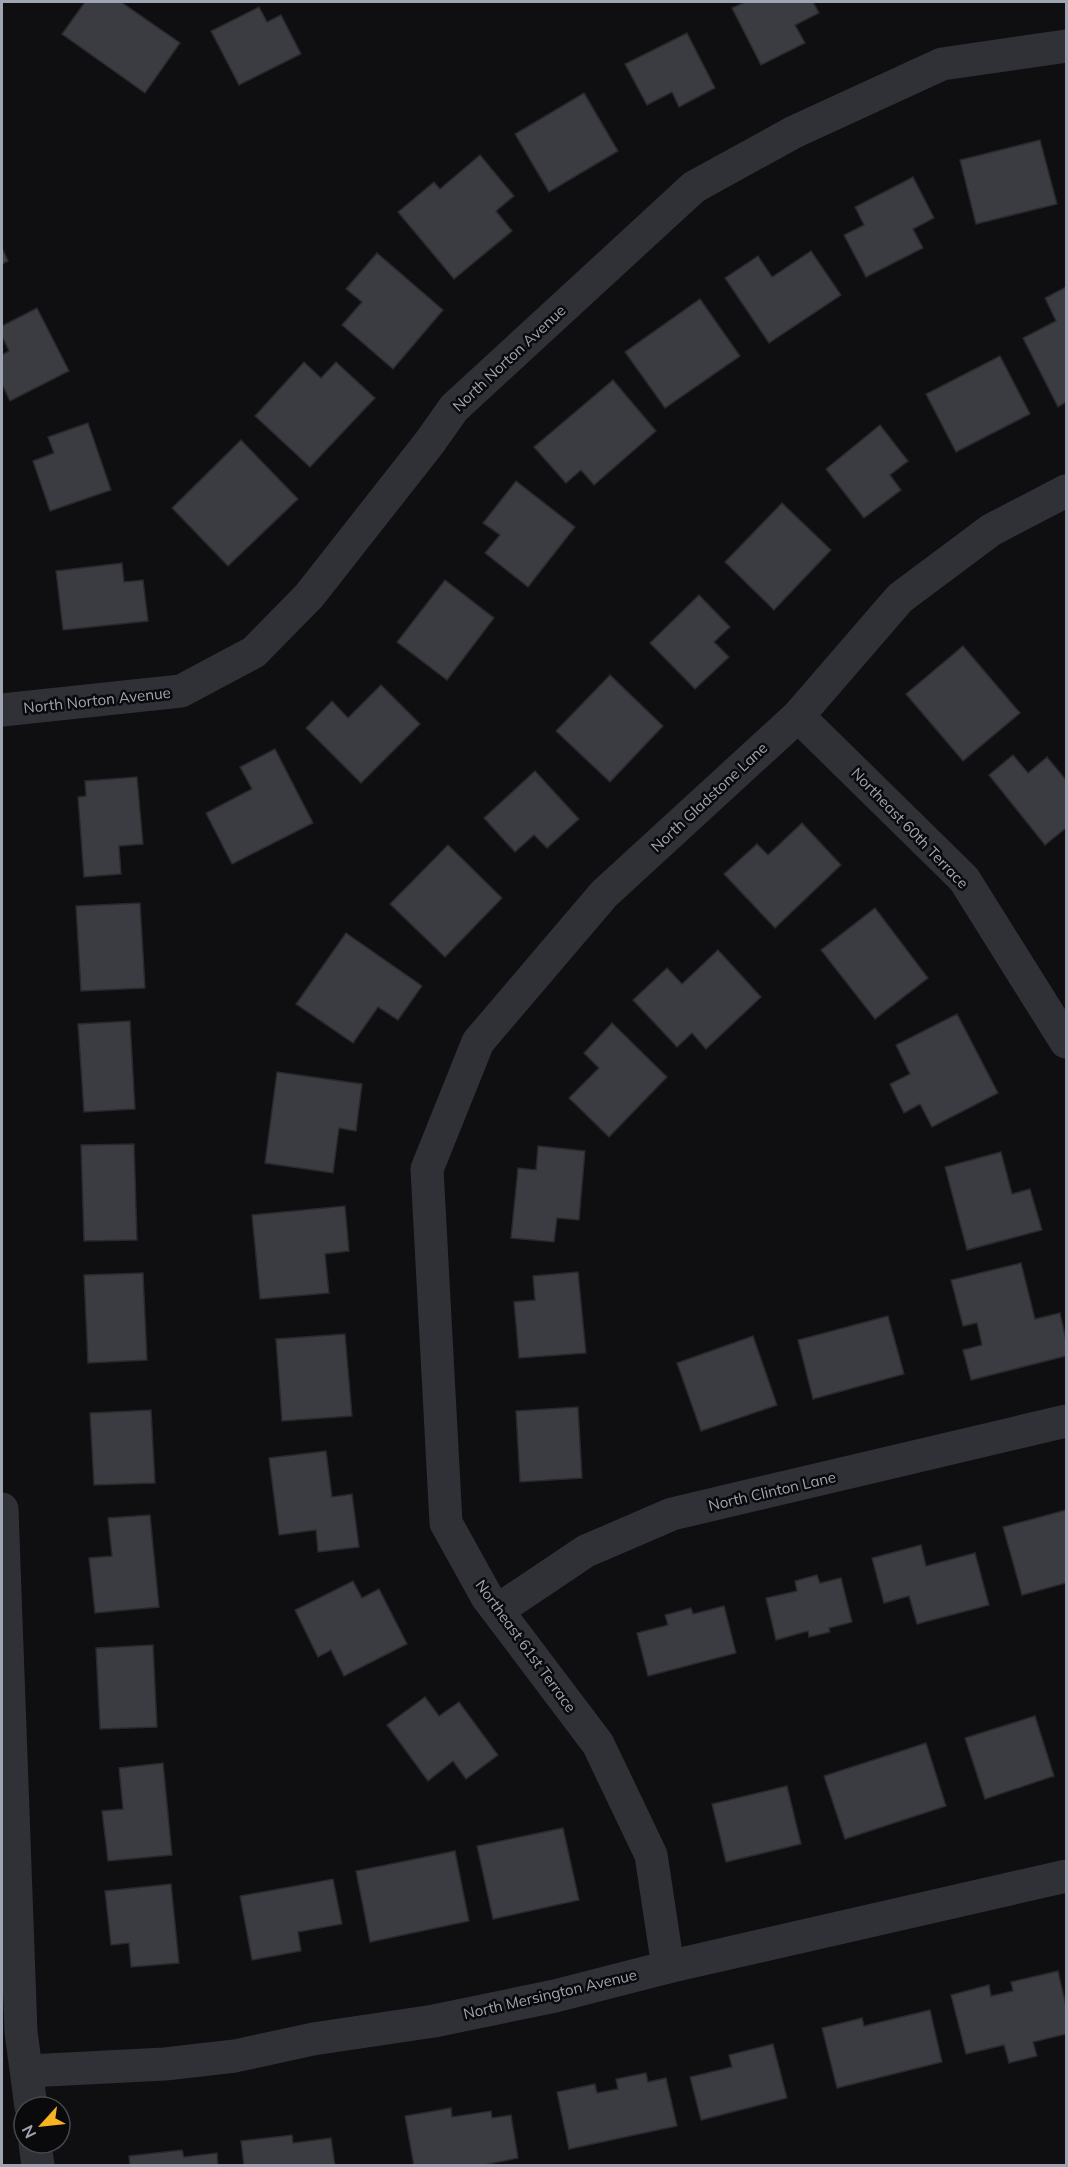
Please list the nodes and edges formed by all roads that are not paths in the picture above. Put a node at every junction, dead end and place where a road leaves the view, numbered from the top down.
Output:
1 (1066, 46) edge
2 (1066, 491) edge
3 (2, 710) edge
4 (798, 716) junction
5 (1066, 1042) edge
6 (427, 1169) joint
7 (1066, 1421) edge
8 (2, 1509) edge
9 (498, 1610) junction
10 (1066, 1876) edge
11 (668, 1967) junction
12 (28, 2071) junction
13 (30, 2095) edge

1 - 3 street, North Norton Avenue
2 - 4 street, North Gladstone Lane
4 - 5 street, Northeast 60th Terrace
4 - 6 street, North Gladstone Lane
6 - 9 street, Northeast 61st Terrace
7 - 9 street, North Clinton Lane
8 - 12 street
9 - 11 street, Northeast 61st Terrace
10 - 11 street, North Mersington Avenue
11 - 12 street, North Mersington Avenue
12 - 13 street

